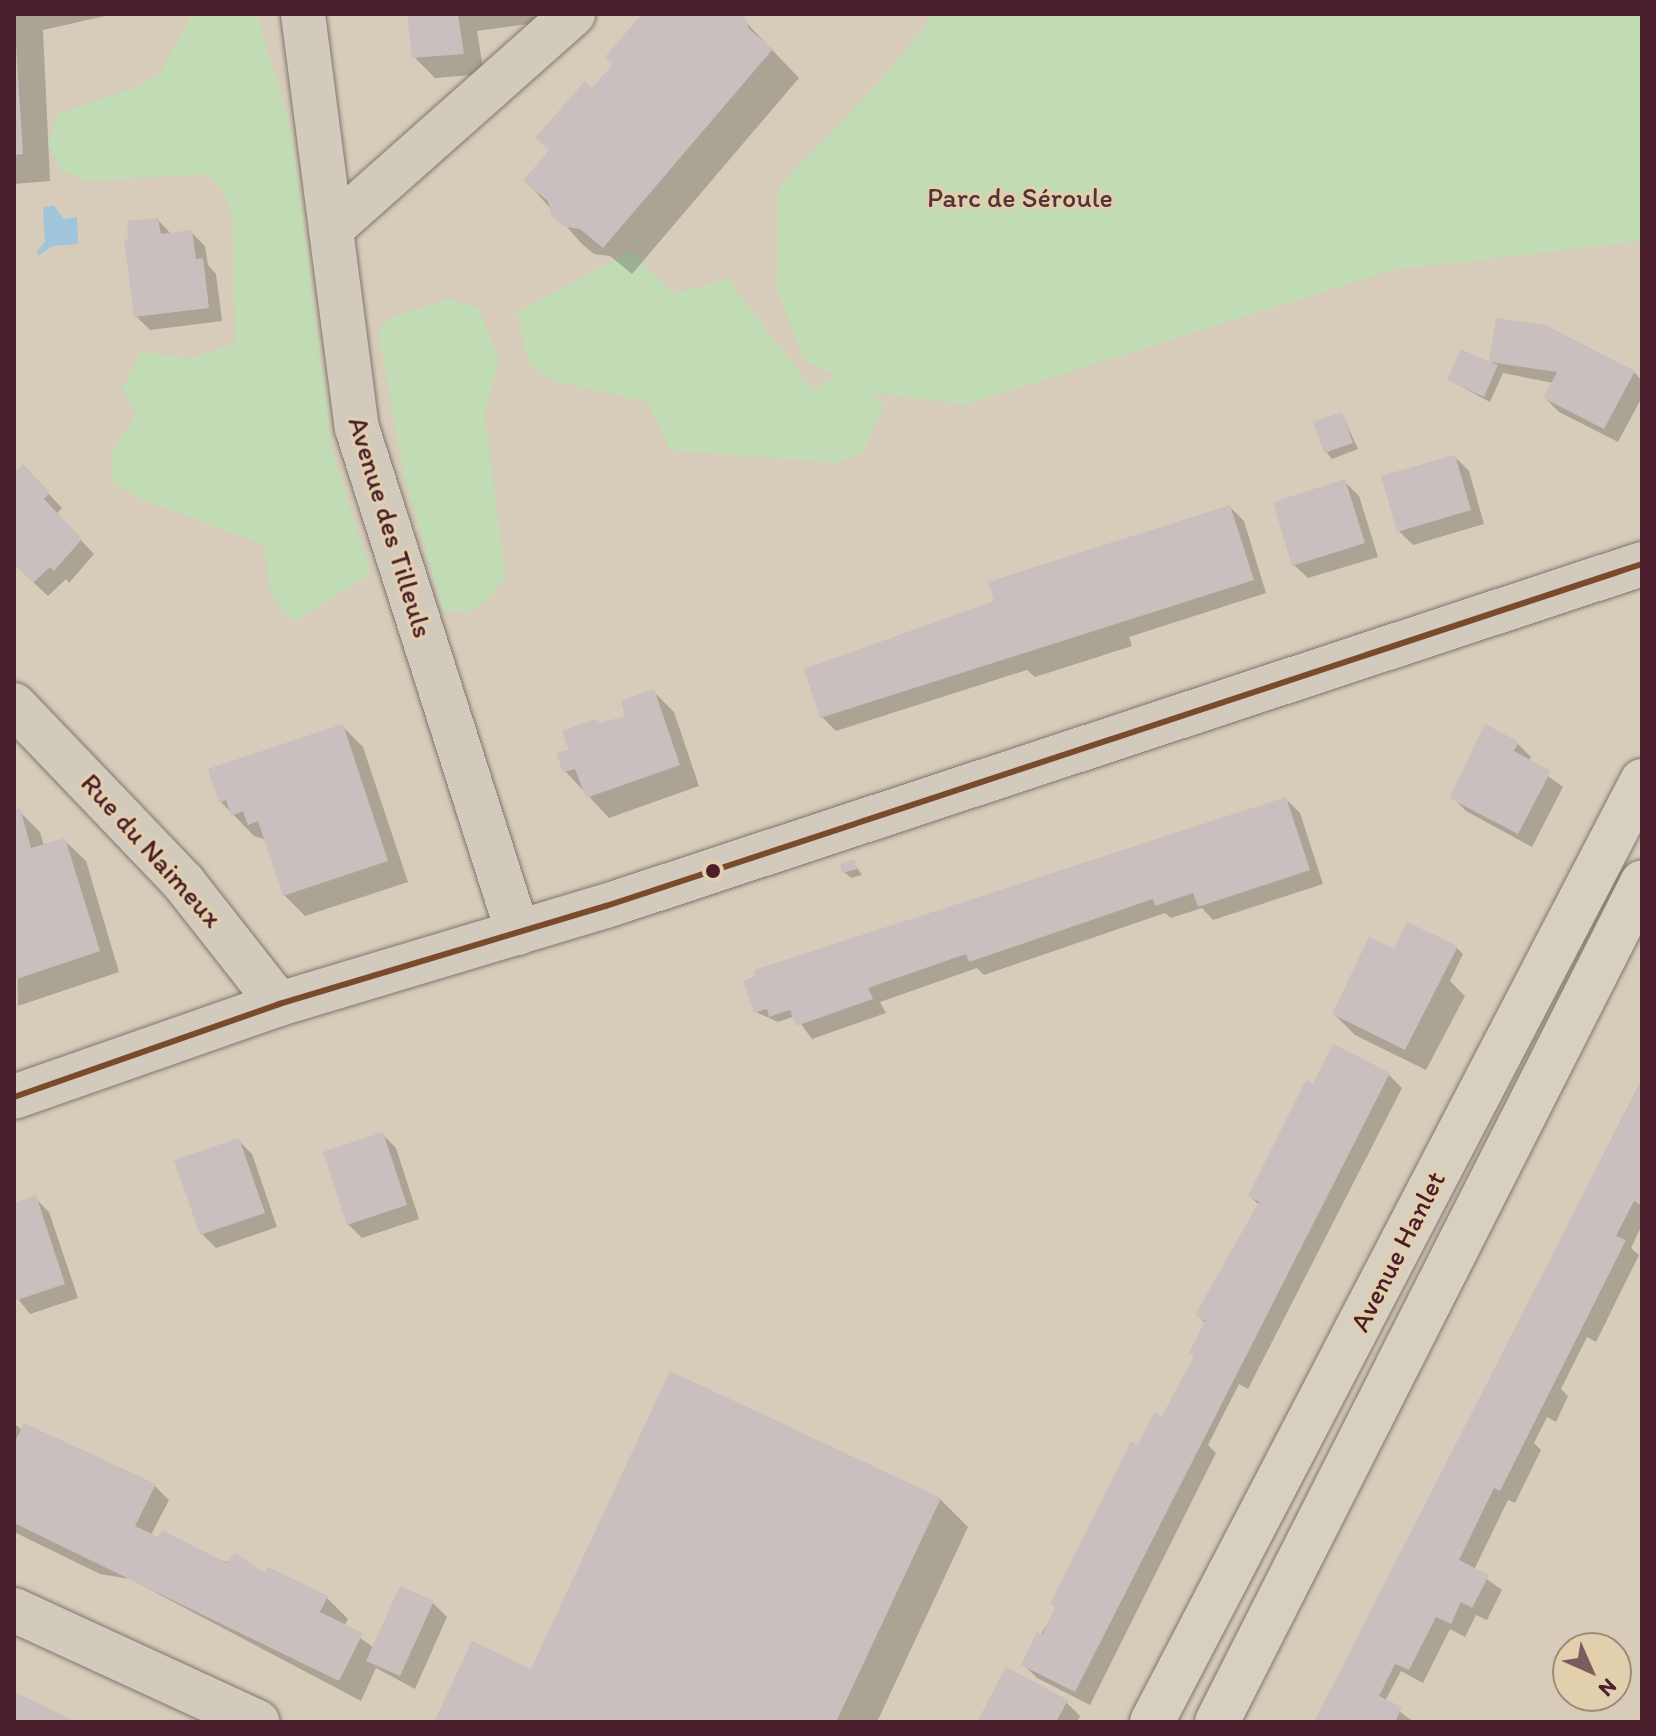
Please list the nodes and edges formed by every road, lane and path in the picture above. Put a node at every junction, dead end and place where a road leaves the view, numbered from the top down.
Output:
1 (303, 14) edge
2 (573, 14) edge
3 (331, 229) junction
4 (1642, 564) edge
5 (14, 705) edge
6 (1642, 781) edge
7 (1642, 883) edge
8 (518, 933) junction
9 (279, 1004) junction
10 (14, 1097) edge
11 (14, 1610) edge
12 (258, 1722) edge
13 (1152, 1722) edge
14 (1217, 1722) edge

1 - 3 street, Avenue des Tilleuls
2 - 3 street
3 - 8 street, Avenue des Tilleuls
4 - 8 street
5 - 9 street, Rue du Naimeux
6 - 13 highway, Avenue Hanlet
7 - 14 highway, Avenue Hanlet
8 - 9 street
9 - 10 street
11 - 12 street

